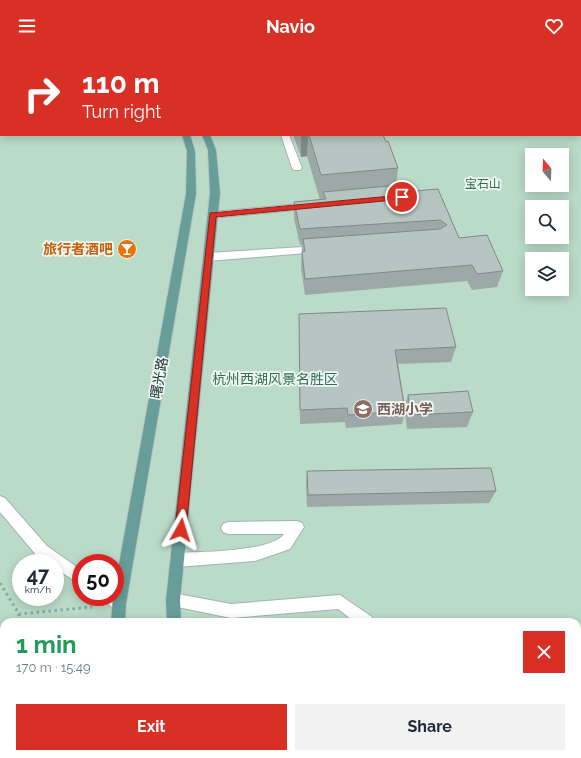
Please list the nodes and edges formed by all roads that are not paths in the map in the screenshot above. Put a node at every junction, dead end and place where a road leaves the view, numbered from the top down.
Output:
1 (186, 136) edge
2 (206, 136) edge
3 (285, 136) edge
4 (297, 168) dead end
5 (323, 205) edge
6 (212, 215) junction
7 (326, 249) edge
8 (208, 257) junction
9 (0, 502) edge
10 (228, 528) dead end
11 (123, 554) edge
12 (178, 560) junction
13 (72, 572) edge
14 (173, 600) junction
15 (115, 606) edge
16 (117, 618) edge
17 (174, 618) edge
18 (361, 618) edge

1 - 11 main road, 曙光路
2 - 6 main road
3 - 4 street
5 - 6 street
6 - 8 main road
7 - 8 street
8 - 12 main road
9 - 13 street
10 - 12 street
12 - 14 main road
14 - 17 main road
14 - 18 street
15 - 16 main road, 曙光路

